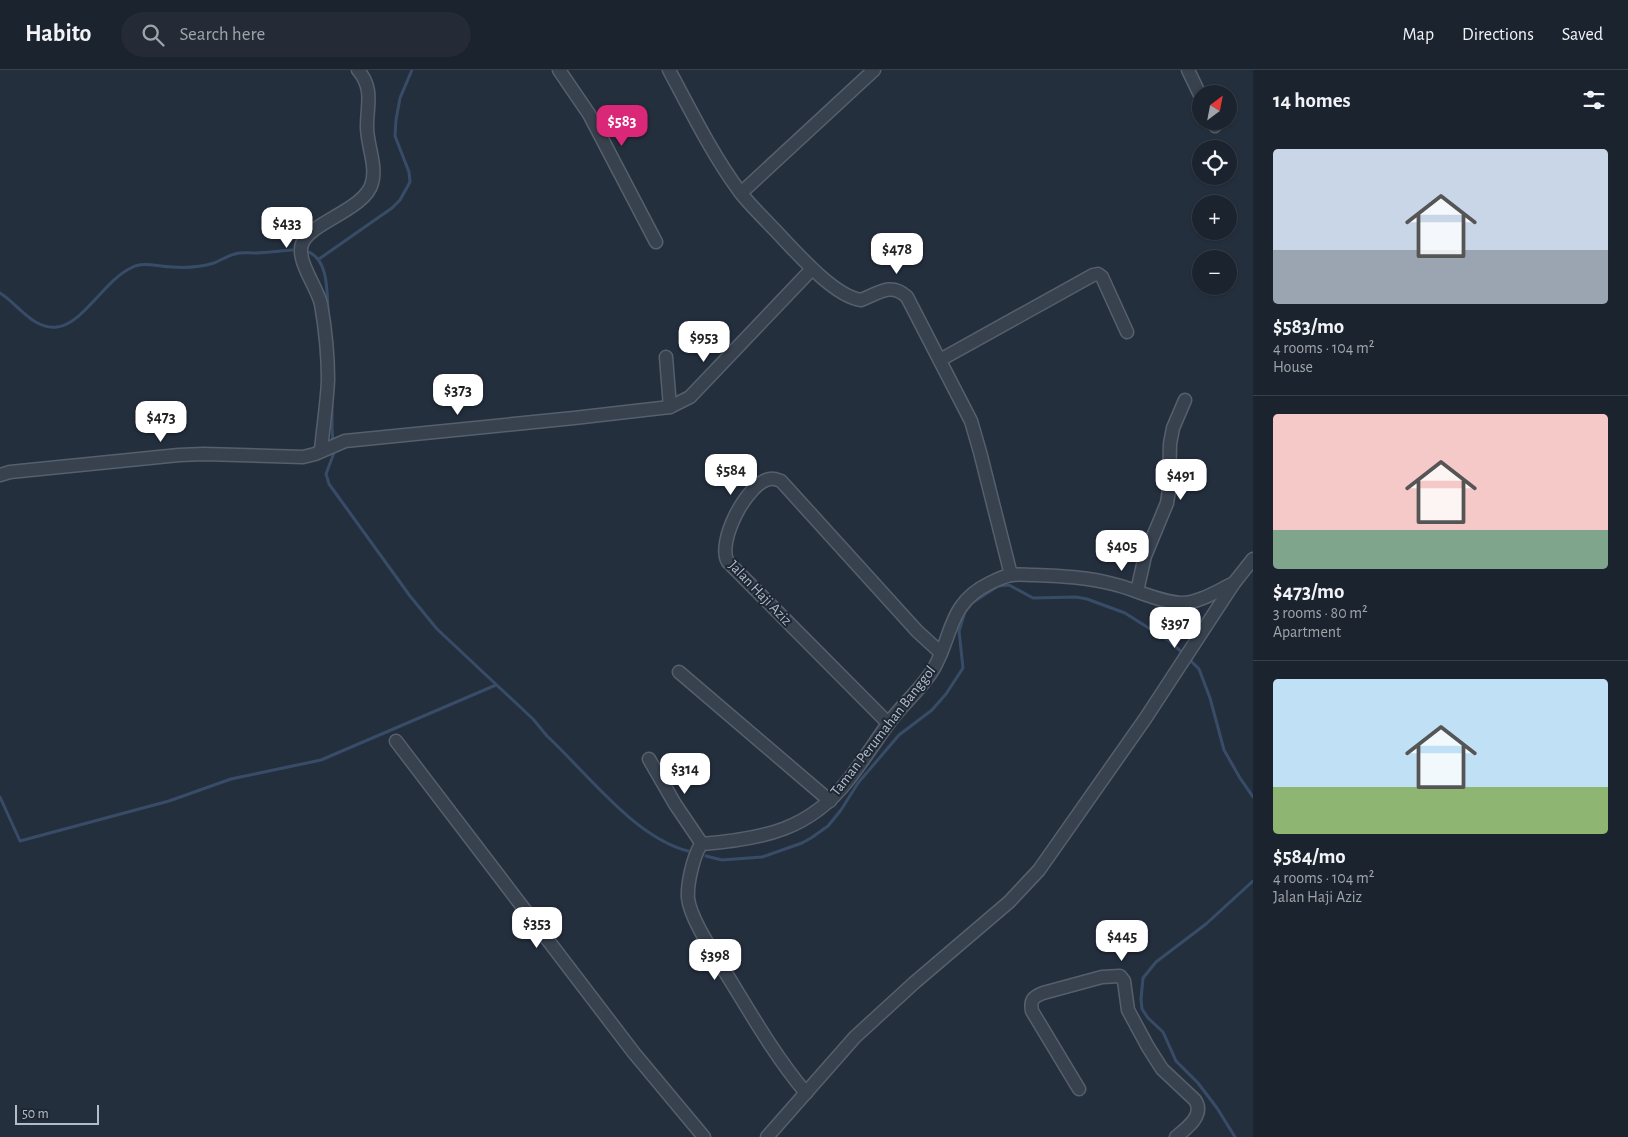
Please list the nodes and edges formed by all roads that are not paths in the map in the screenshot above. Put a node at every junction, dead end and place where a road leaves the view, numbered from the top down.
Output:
1 (358, 70) edge
2 (559, 70) edge
3 (668, 70) edge
4 (874, 70) edge
5 (1188, 70) edge
6 (1195, 85) edge
7 (741, 193) junction
8 (656, 242) dead end
9 (812, 269) junction
10 (1127, 332) dead end
11 (666, 357) dead end
12 (940, 360) junction
13 (1185, 400) dead end
14 (670, 407) junction
15 (325, 449) junction
16 (0, 475) edge
17 (1253, 558) edge
18 (1011, 575) junction
19 (1234, 583) junction
20 (1137, 591) junction
21 (941, 653) junction
22 (679, 672) dead end
23 (888, 723) junction
24 (396, 741) dead end
25 (649, 758) dead end
26 (830, 801) junction
27 (702, 844) junction
28 (1079, 1089) dead end
29 (806, 1093) junction
30 (704, 1137) edge
31 (767, 1137) edge
32 (1176, 1137) edge

1 - 15 street
2 - 8 street
3 - 7 street
4 - 7 street
5 - 6 street
7 - 9 street
9 - 12 street
9 - 14 street
10 - 12 street
11 - 14 street
12 - 18 street
13 - 20 street
14 - 15 street
15 - 16 street
17 - 19 street
18 - 20 street
18 - 21 street, Taman Perumahan Banggol
19 - 20 street
19 - 29 street
21 - 23 street, Taman Perumahan Banggol
21 - 23 street, Jalan Haji Aziz
22 - 26 street
23 - 26 street, Taman Perumahan Banggol
24 - 30 street
25 - 27 street
26 - 27 street, Taman Perumahan Banggol
27 - 29 street
28 - 32 street
29 - 31 street

